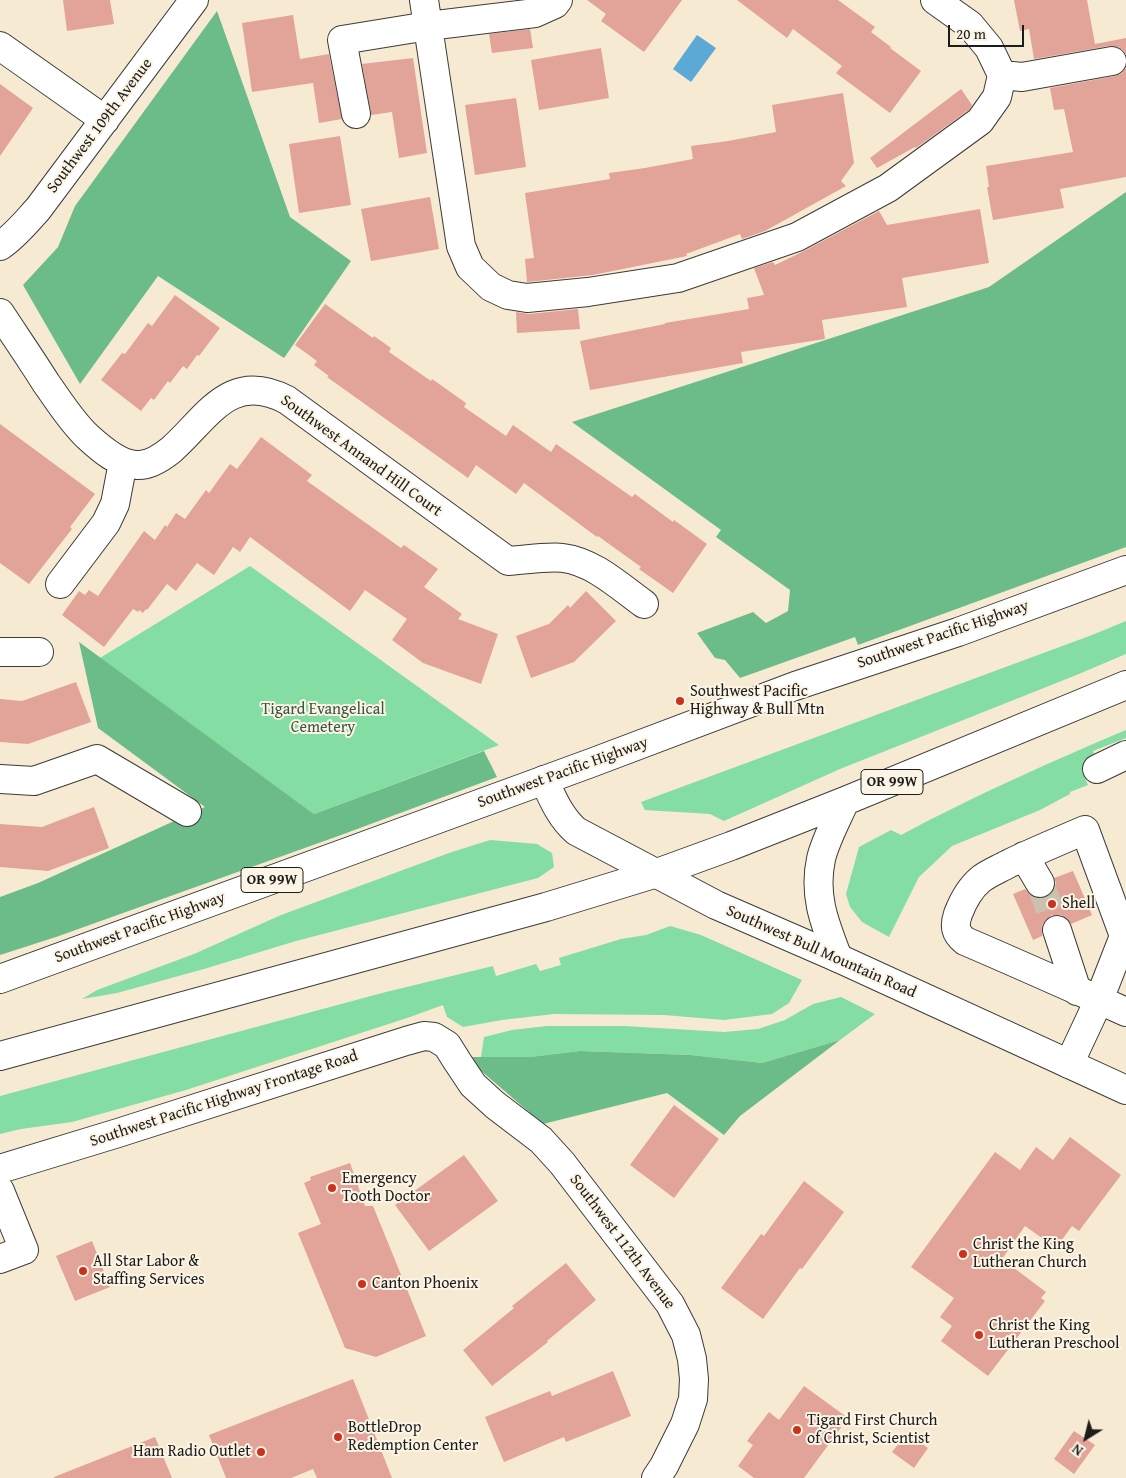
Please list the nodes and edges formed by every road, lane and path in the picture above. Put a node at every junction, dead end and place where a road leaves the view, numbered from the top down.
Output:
1 (194, 0) edge
2 (424, 0) edge
3 (558, 0) edge
4 (935, 0) edge
5 (428, 26) junction
6 (0, 46) edge
7 (1112, 61) dead end
8 (1002, 76) junction
9 (356, 114) dead end
10 (105, 120) junction
11 (0, 246) edge
12 (0, 313) edge
13 (123, 462) junction
14 (1126, 570) edge
15 (60, 584) dead end
16 (644, 604) dead end
17 (0, 652) edge
18 (39, 652) dead end
19 (1126, 685) edge
20 (1126, 755) edge
21 (1097, 769) dead end
22 (0, 779) edge
23 (544, 780) junction
24 (845, 801) junction
25 (187, 812) dead end
26 (1024, 856) junction
27 (657, 873) junction
28 (1040, 883) tunnel mouth
29 (1057, 930) tunnel mouth
30 (838, 958) junction
31 (0, 979) edge
32 (1088, 995) junction
33 (1126, 1012) edge
34 (447, 1045) joint
35 (0, 1056) edge
36 (1069, 1064) junction
37 (1126, 1090) edge
38 (0, 1169) edge
39 (0, 1191) edge
40 (0, 1259) edge
41 (656, 1478) edge

1 - 10 main road, Southwest 109th Avenue
2 - 5 main road
3 - 5 main road
4 - 8 main road
5 - 8 main road
5 - 9 main road
6 - 10 main road
7 - 8 main road
10 - 11 main road, Southwest 109th Avenue
12 - 13 main road
13 - 15 main road
13 - 16 main road, Southwest Annand Hill Court
14 - 23 main road, Southwest Pacific Highway / OR 99W
17 - 18 main road
19 - 24 main road, OR 99W
20 - 21 main road
22 - 25 main road
23 - 27 main road, Southwest Bull Mountain Road
23 - 31 main road, Southwest Pacific Highway / OR 99W
24 - 27 main road, OR 99W
24 - 30 main road
26 - 28 main road
26 - 32 main road
26 - 32 main road
27 - 30 main road, Southwest Bull Mountain Road
27 - 35 main road, OR 99W
29 - 32 main road
30 - 36 main road, Southwest Bull Mountain Road
32 - 33 main road
32 - 36 main road
34 - 38 main road, Southwest Pacific Highway Frontage Road
34 - 41 main road, Southwest 112th Avenue
36 - 37 main road, Southwest Bull Mountain Road
39 - 40 main road

